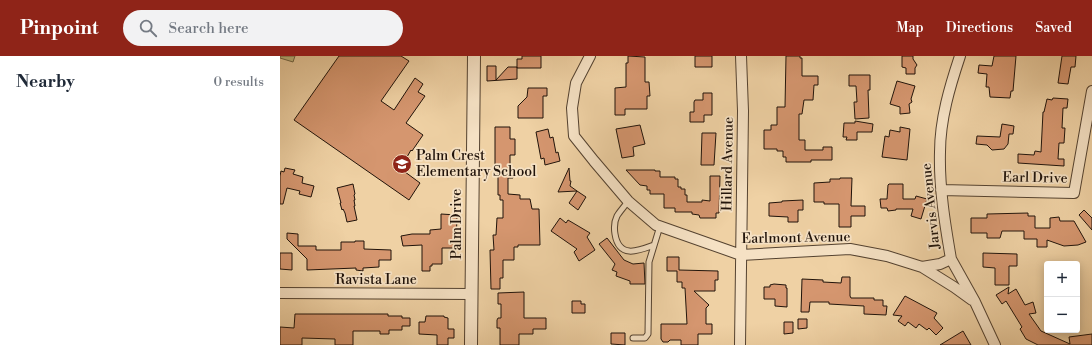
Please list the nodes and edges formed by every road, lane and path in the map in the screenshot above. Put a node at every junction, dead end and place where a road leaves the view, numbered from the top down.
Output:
1 (474, 56) edge
2 (590, 56) edge
3 (741, 56) edge
4 (960, 56) edge
5 (1092, 91) edge
6 (941, 190) junction
7 (628, 201) junction
8 (660, 226) junction
9 (654, 245) junction
10 (741, 255) junction
11 (950, 259) junction
12 (922, 267) junction
13 (280, 293) edge
14 (472, 294) junction
15 (975, 302) junction
16 (632, 338) dead end
17 (471, 345) edge
18 (740, 345) edge
19 (995, 345) edge

1 - 14 street, Palm Drive
2 - 7 street, Earlmont Avenue
3 - 10 street, Hillard Avenue
4 - 6 street, Jarvis Avenue
5 - 6 street, Earl Drive
6 - 11 street, Jarvis Avenue
7 - 8 street, Earlmont Avenue
7 - 9 lane
8 - 9 lane
8 - 10 street, Earlmont Avenue
9 - 16 lane
10 - 12 street, Earlmont Avenue
10 - 18 street, Hillard Avenue
11 - 12 street, Earlmont Avenue
11 - 15 street
12 - 15 street
13 - 14 street, Ravista Lane
14 - 17 street, Palm Drive
15 - 19 street

